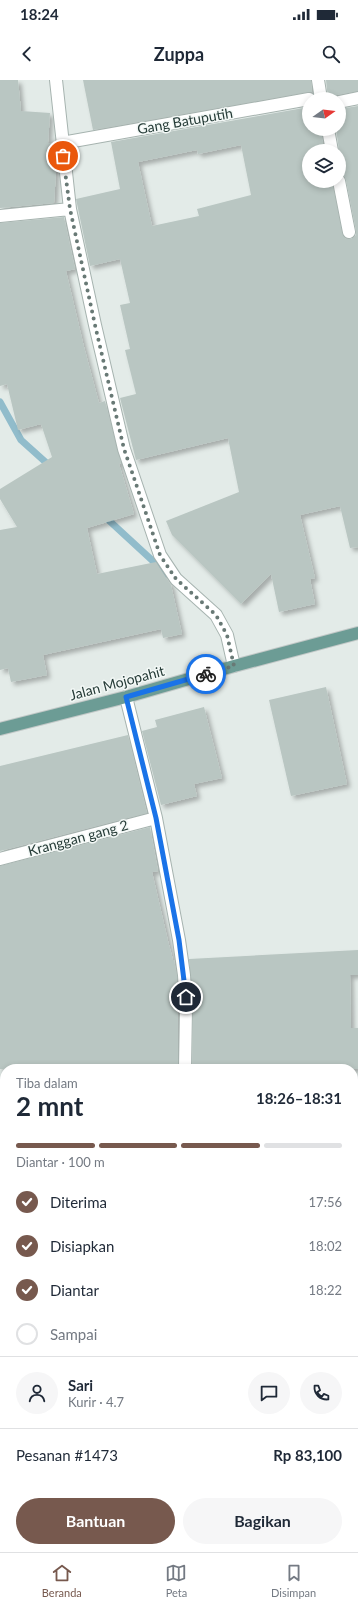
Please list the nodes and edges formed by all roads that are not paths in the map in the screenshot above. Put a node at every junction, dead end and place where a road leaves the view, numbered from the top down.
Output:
1 (56, 80) edge
2 (318, 80) edge
3 (316, 92) edge
4 (358, 98) edge
5 (302, 100) edge
6 (346, 101) edge
7 (62, 143) junction
8 (341, 188) edge
9 (70, 209) junction
10 (0, 216) edge
11 (350, 232) dead end
12 (358, 632) edge
13 (234, 666) junction
14 (126, 697) junction
15 (0, 729) edge
16 (156, 818) junction
17 (0, 859) edge
18 (185, 1064) edge

1 - 7 street
2 - 3 street
4 - 6 street
5 - 7 street, Gang Batuputih
7 - 9 street
8 - 11 street
9 - 10 street
9 - 13 street
12 - 13 main road, Jalan Mojopahit
13 - 14 main road, Jalan Mojopahit
14 - 15 main road, Jalan Mojopahit
14 - 16 street
16 - 17 street, Kranggan gang 2
16 - 18 street

